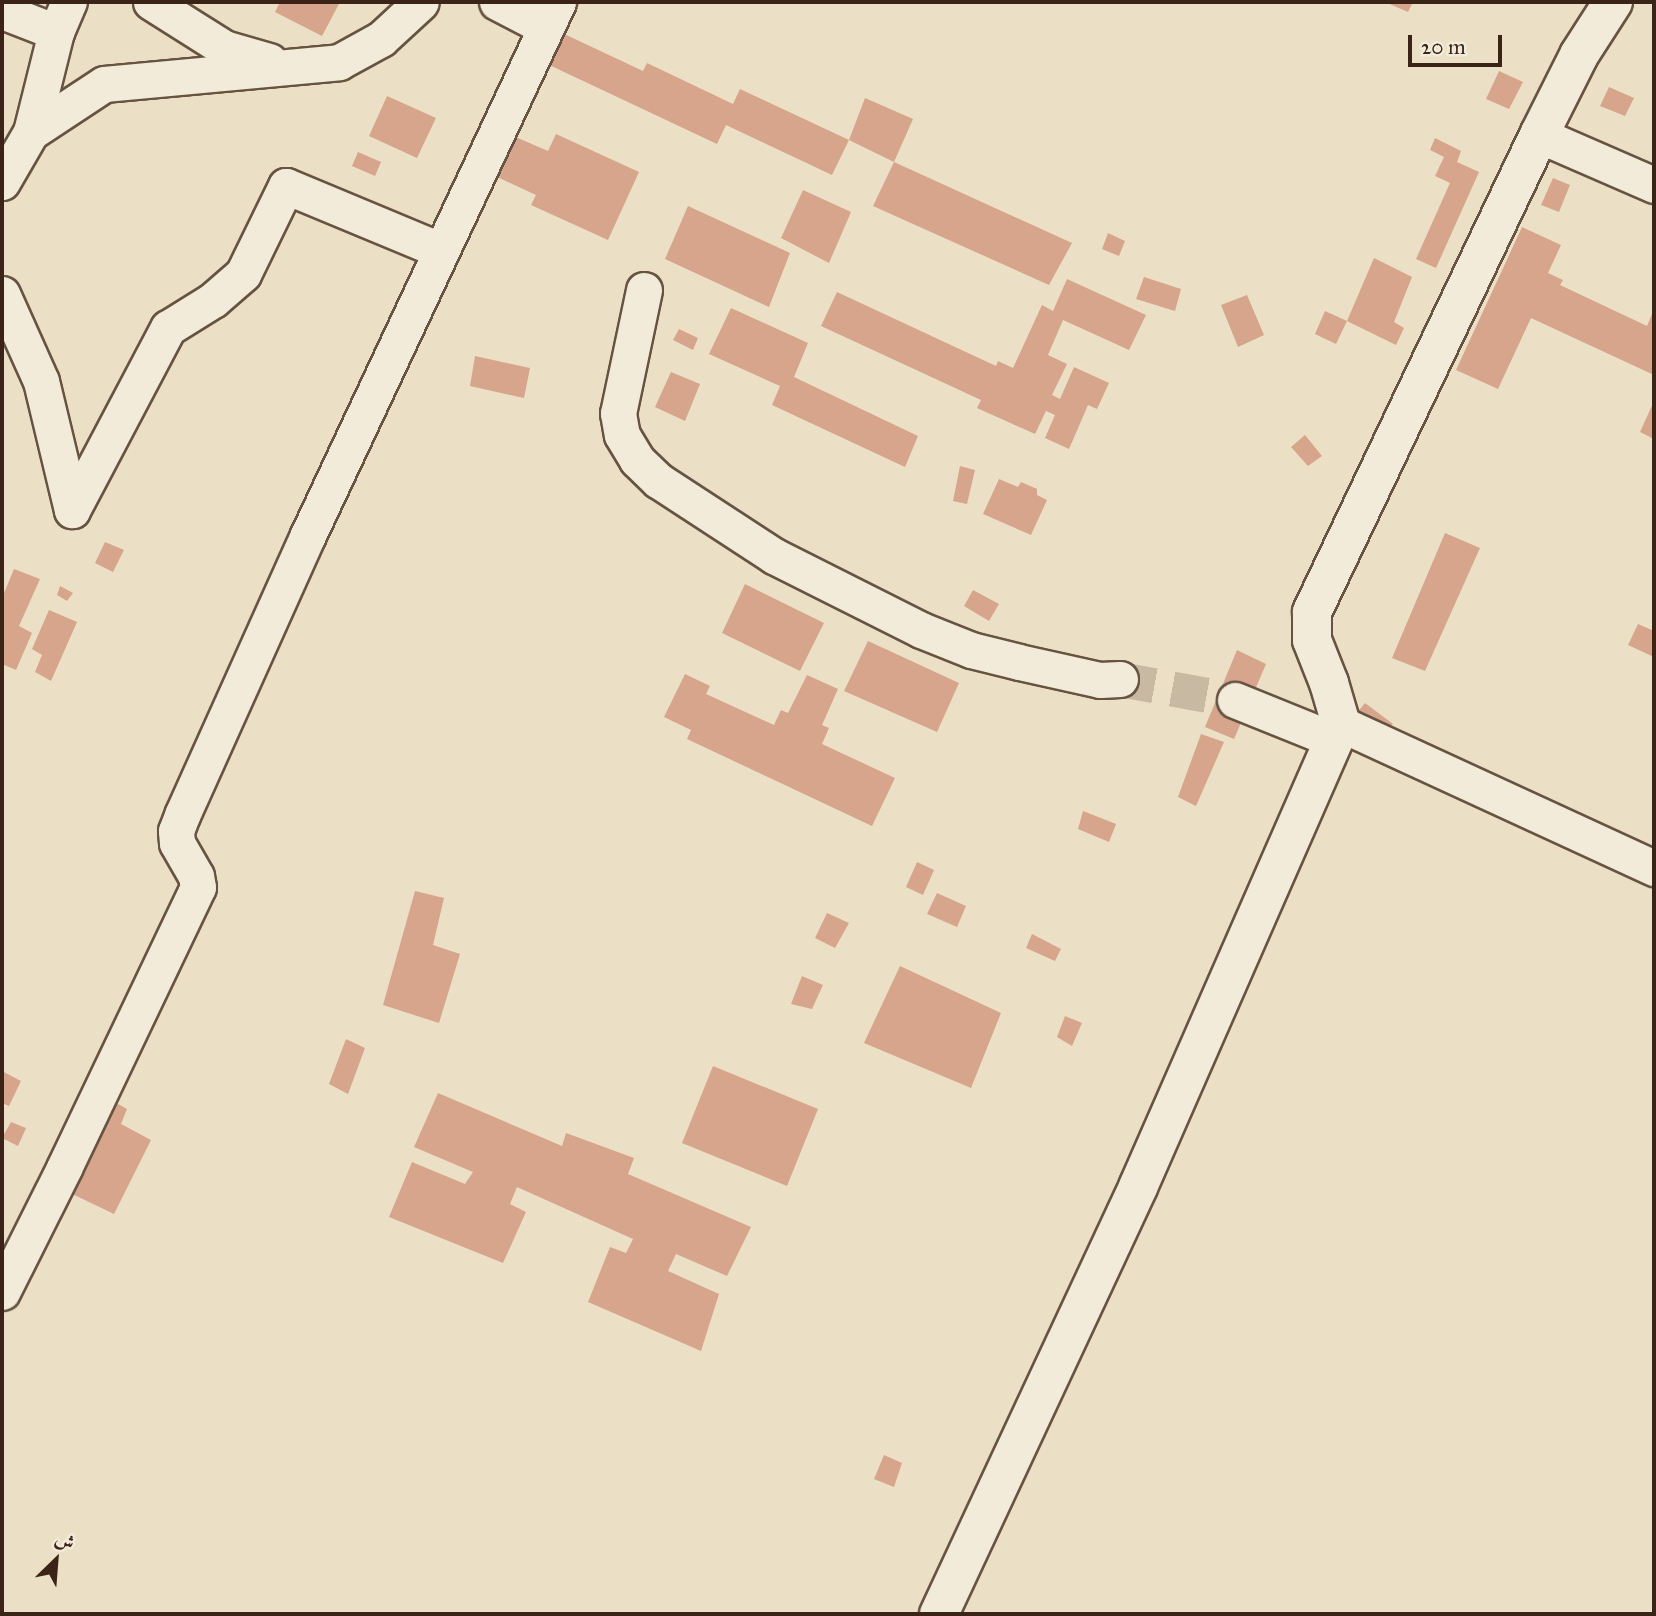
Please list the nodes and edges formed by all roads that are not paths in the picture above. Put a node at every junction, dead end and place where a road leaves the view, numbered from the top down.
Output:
1 (151, 2) edge
2 (421, 2) edge
3 (497, 2) edge
4 (1613, 2) edge
5 (2, 11) edge
6 (551, 15) edge
7 (62, 17) edge
8 (289, 66) junction
9 (31, 132) junction
10 (1539, 135) junction
11 (2, 182) edge
12 (1654, 186) edge
13 (440, 250) junction
14 (644, 290) dead end
15 (2, 294) edge
16 (1120, 679) tunnel mouth
17 (1235, 700) tunnel mouth
18 (1338, 732) junction
19 (1654, 868) edge
20 (2, 1292) edge
21 (939, 1614) edge

1 - 8 street
2 - 8 street
3 - 6 street
4 - 10 main road
5 - 7 street
6 - 13 street
7 - 9 street
8 - 9 street
9 - 11 street
10 - 12 street
10 - 18 main road
13 - 15 street
13 - 20 street
14 - 16 street
17 - 18 street
18 - 19 street
18 - 21 main road

